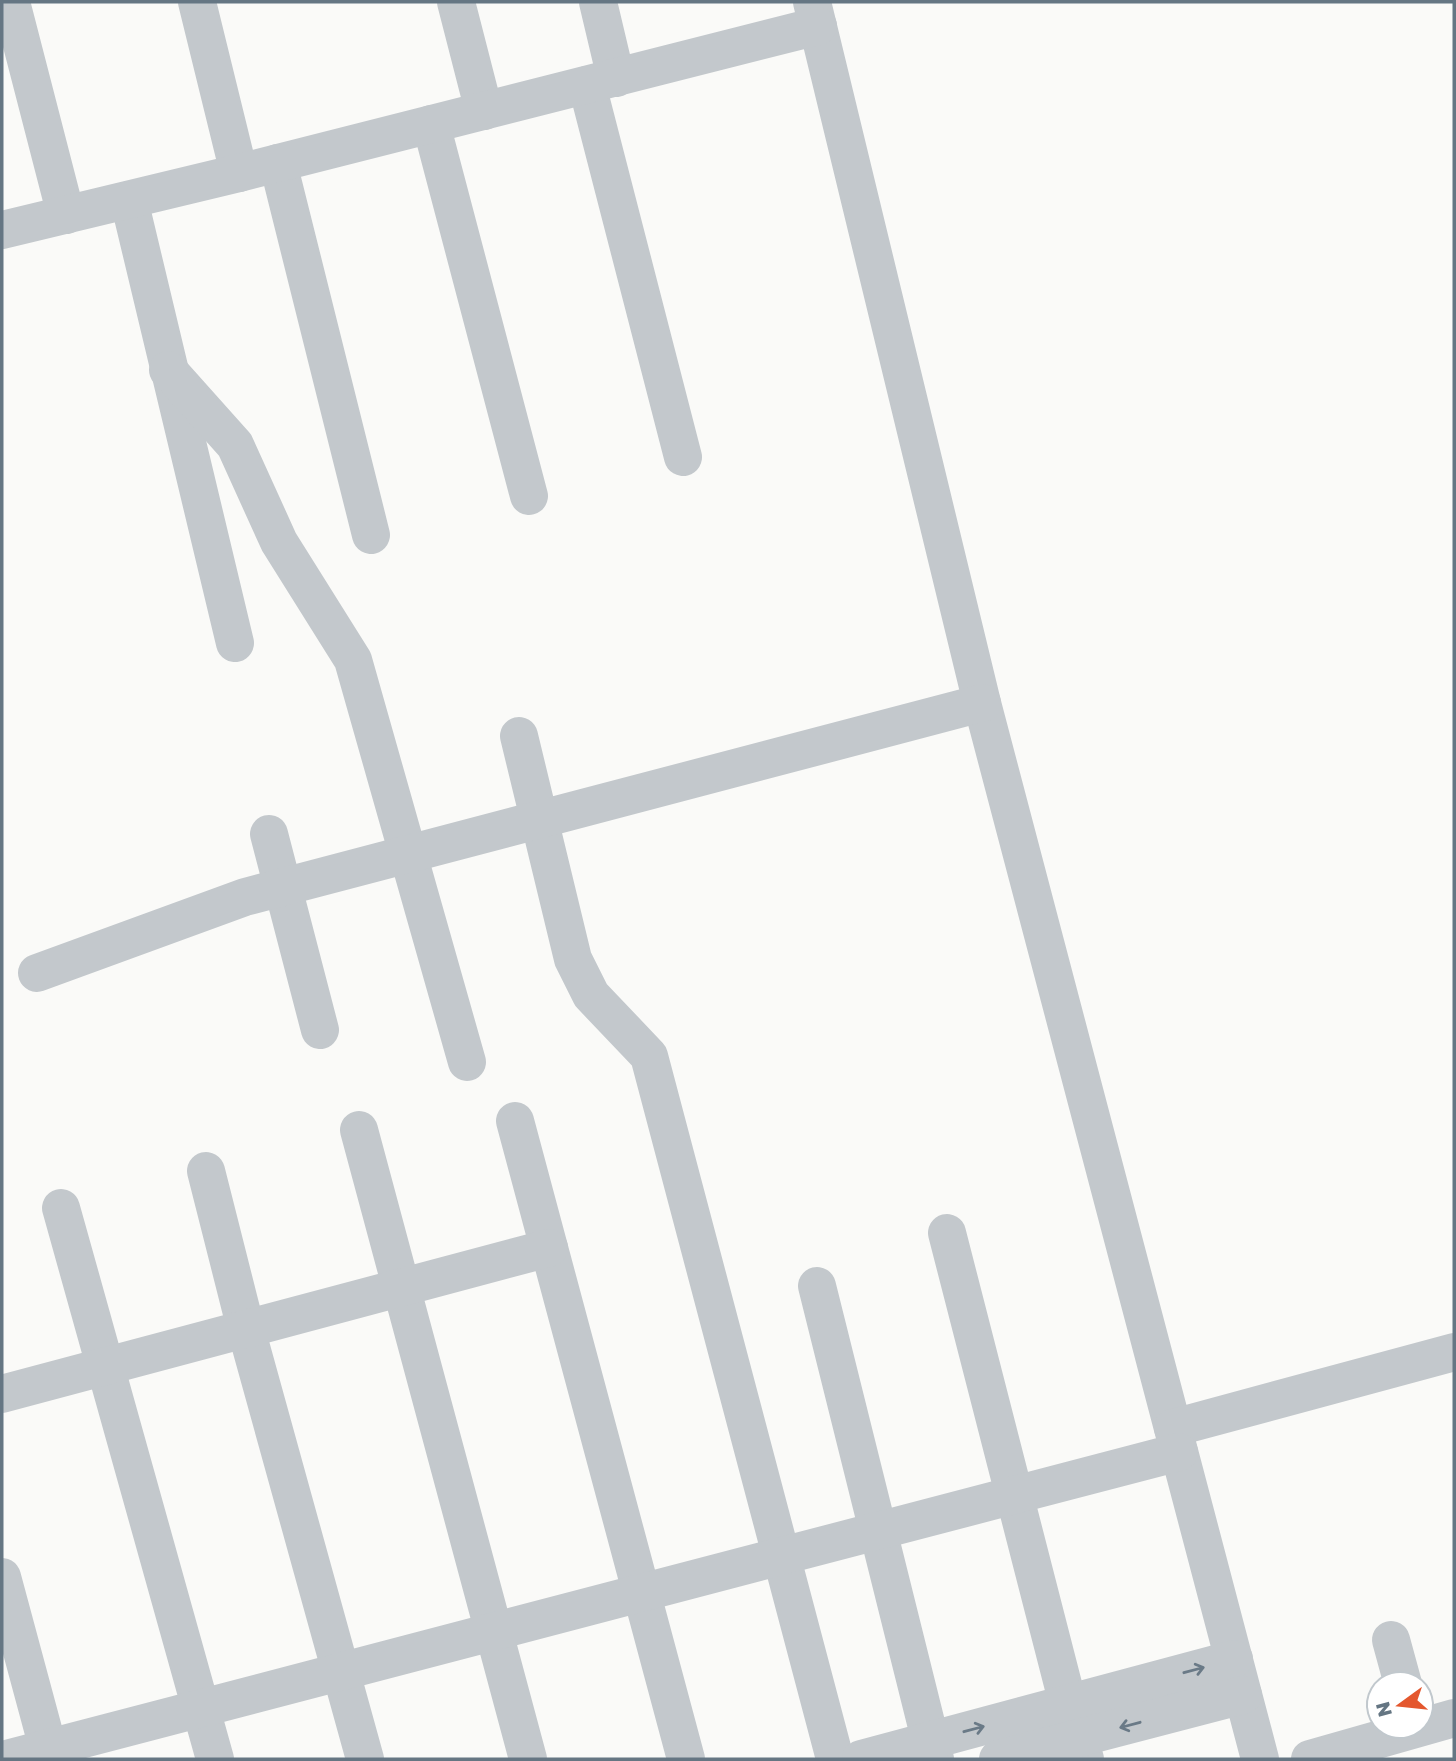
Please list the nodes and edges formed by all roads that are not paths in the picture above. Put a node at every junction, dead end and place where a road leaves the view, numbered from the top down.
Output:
1 (11, 2) edge
2 (197, 2) edge
3 (456, 2) edge
4 (597, 2) edge
5 (815, 14) edge
6 (602, 81) junction
7 (484, 111) junction
8 (431, 124) junction
9 (278, 163) junction
10 (239, 173) junction
11 (129, 200) junction
12 (66, 215) junction
13 (2, 230) edge
14 (168, 370) junction
15 (683, 457) dead end
16 (529, 496) dead end
17 (371, 535) dead end
18 (236, 643) dead end
19 (982, 704) junction
20 (519, 736) dead end
21 (538, 820) junction
22 (269, 834) dead end
23 (408, 854) junction
24 (283, 887) junction
25 (37, 973) dead end
26 (320, 1030) dead end
27 (467, 1062) dead end
28 (515, 1121) dead end
29 (359, 1130) dead end
30 (206, 1171) dead end
31 (61, 1208) dead end
32 (947, 1233) dead end
33 (549, 1248) junction
34 (817, 1286) dead end
35 (403, 1287) junction
36 (246, 1329) junction
37 (1454, 1352) edge
38 (104, 1366) junction
39 (2, 1394) edge
40 (1176, 1440) junction
41 (1015, 1495) junction
42 (878, 1530) junction
43 (780, 1556) junction
44 (2, 1577) edge
45 (641, 1593) junction
46 (495, 1631) junction
47 (1391, 1640) dead end
48 (1399, 1670) edge
49 (340, 1672) junction
50 (1238, 1677) junction
51 (202, 1708) junction
52 (1454, 1718) edge
53 (1435, 1728) edge
54 (1078, 1734) edge
55 (1407, 1740) edge
56 (933, 1750) edge
57 (49, 1754) edge
58 (7, 1759) edge
59 (215, 1759) edge
60 (365, 1759) edge
61 (528, 1759) edge
62 (686, 1759) edge
63 (835, 1759) edge
64 (860, 1759) edge
65 (998, 1759) edge
66 (1260, 1759) edge
67 (1310, 1759) edge

1 - 12 street
2 - 10 street
3 - 7 street
4 - 6 street
5 - 6 street
5 - 19 street
6 - 7 street
6 - 15 street
7 - 8 street
8 - 9 street
8 - 16 street
9 - 10 street
9 - 17 street
10 - 11 street
11 - 12 street
11 - 14 street
12 - 13 street
14 - 18 street
14 - 23 street
19 - 21 street
19 - 40 street
20 - 21 street
21 - 23 street
21 - 43 street
22 - 24 street
23 - 24 street
23 - 27 street
24 - 25 street
24 - 26 street
28 - 33 street
29 - 35 street
30 - 36 street
31 - 38 street
32 - 41 street
33 - 35 street
33 - 45 street
34 - 42 street
35 - 36 street
35 - 46 street
36 - 38 street
36 - 49 street
37 - 40 street
38 - 39 street
38 - 51 street
40 - 41 street
40 - 50 street
41 - 42 street
41 - 54 street
42 - 43 street
42 - 56 street
43 - 45 street
43 - 63 street
44 - 57 street
45 - 46 street
45 - 62 street
46 - 49 street
46 - 61 street
47 - 48 street
49 - 51 street
49 - 60 street
50 - 54 street
50 - 66 street
51 - 57 street
51 - 59 street
52 - 53 street
56 -> 54 street
54 - 65 street
55 - 67 street
56 - 64 street
57 - 58 street

